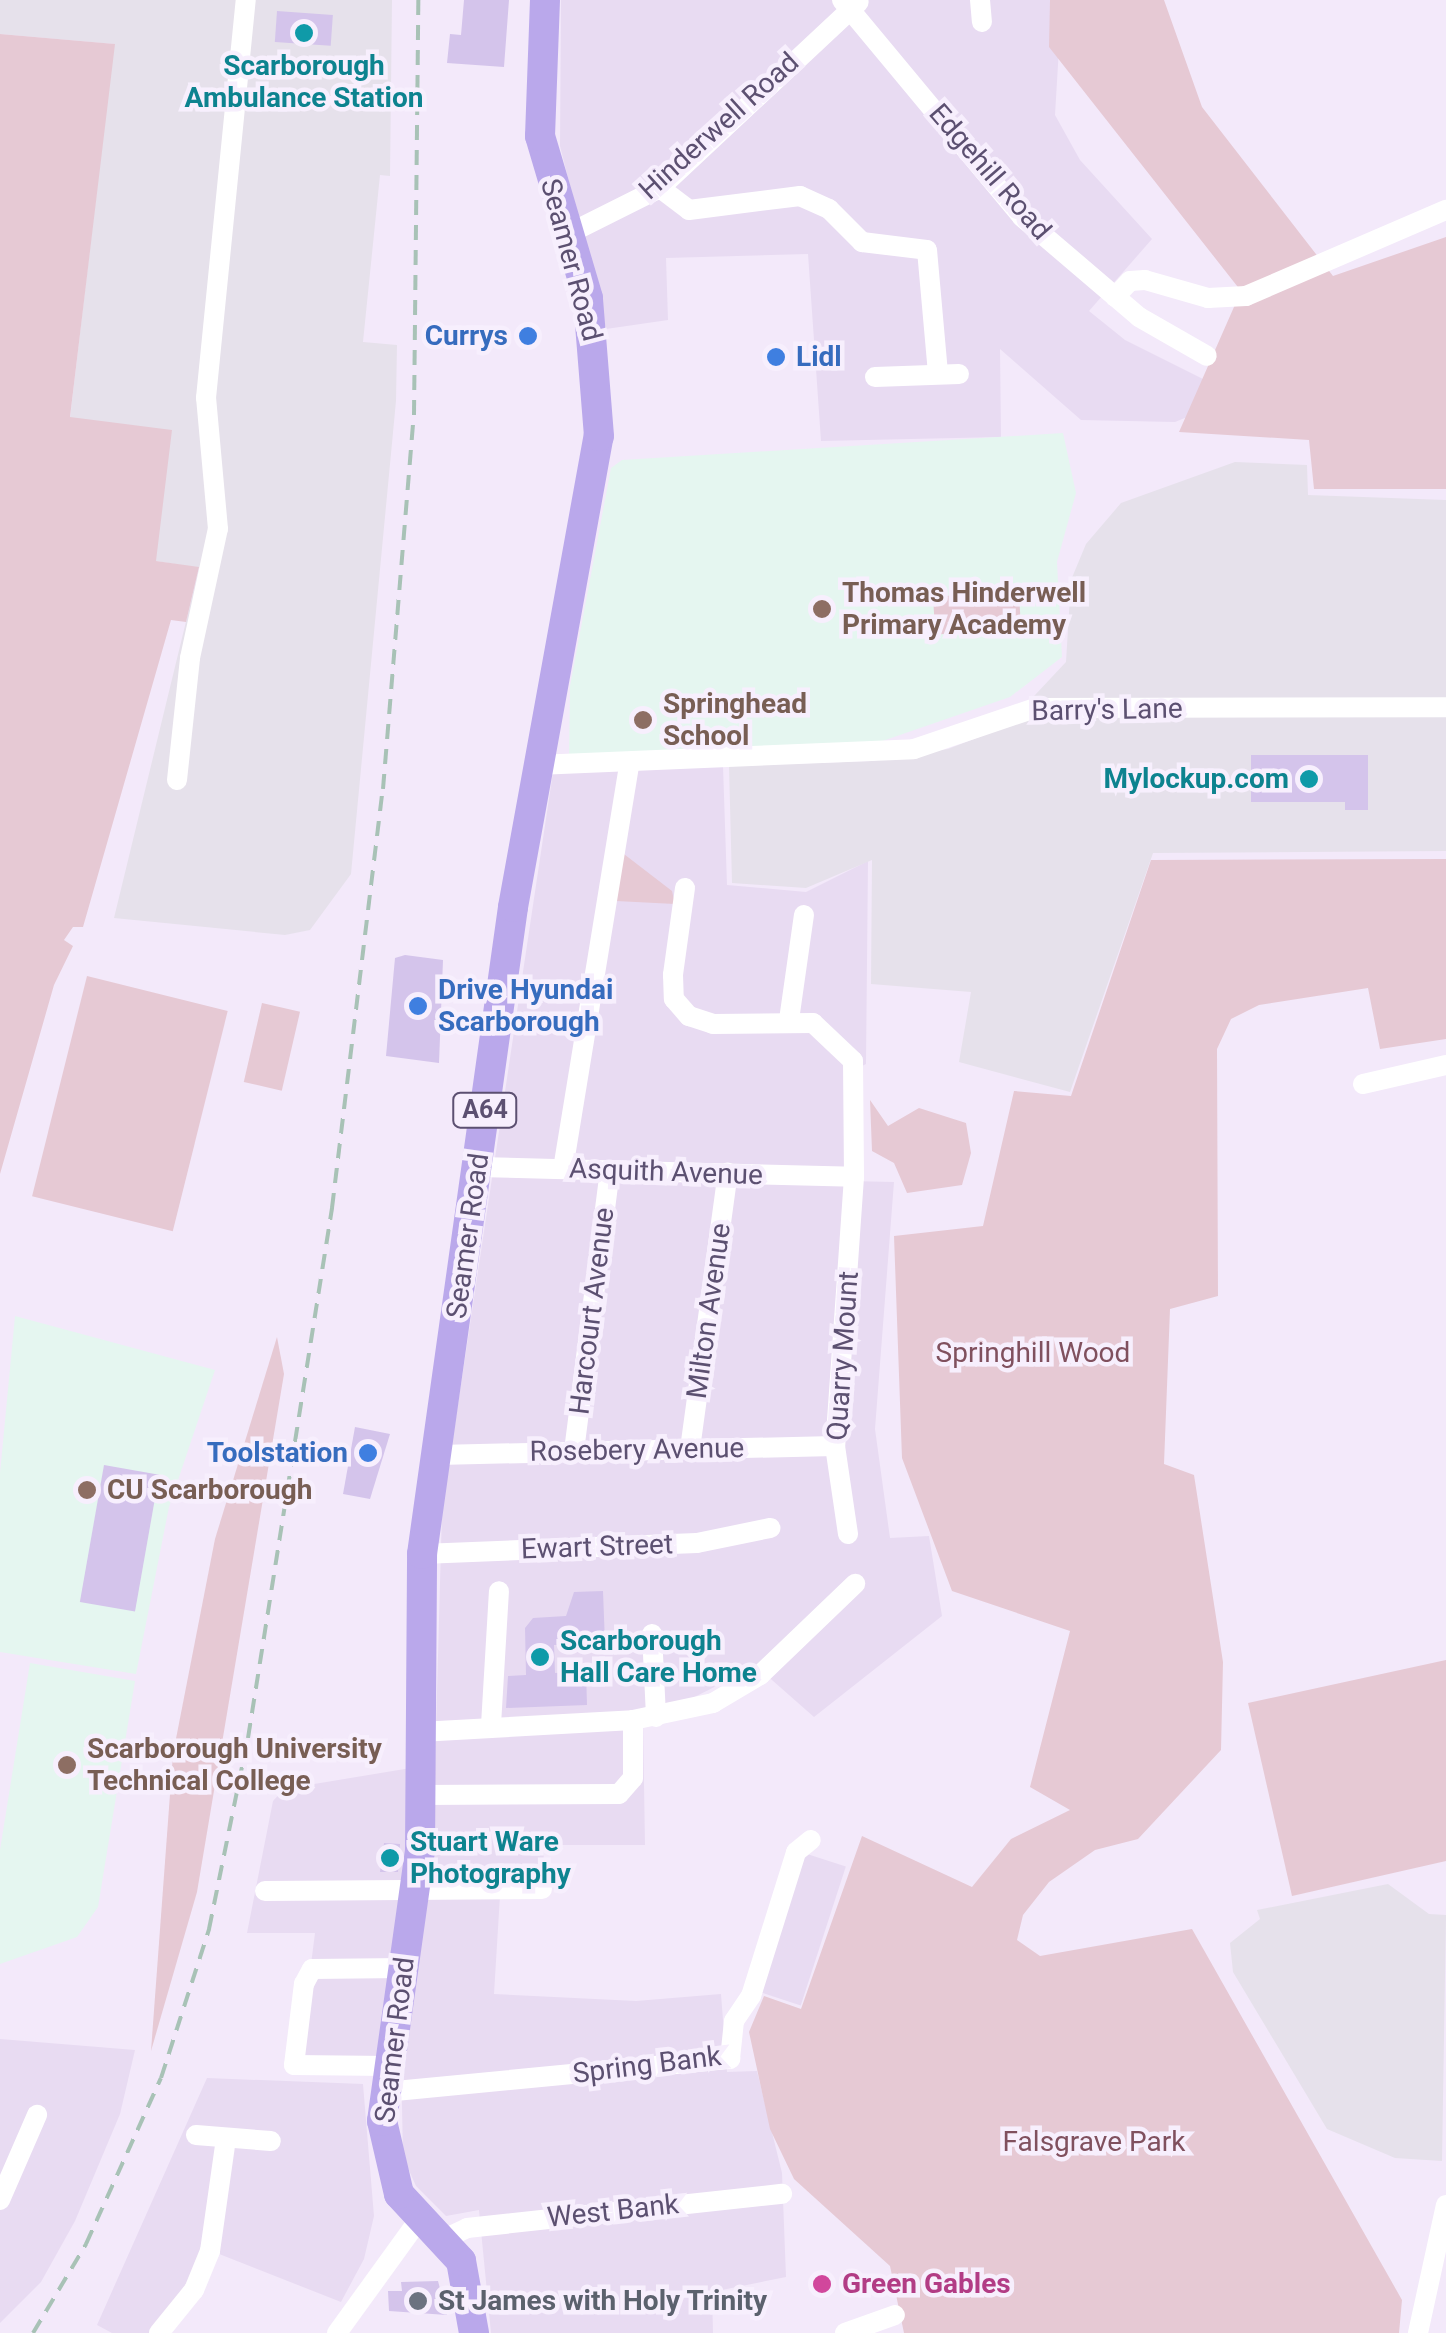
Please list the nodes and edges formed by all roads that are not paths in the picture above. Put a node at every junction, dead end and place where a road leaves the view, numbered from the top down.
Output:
1 (246, 0) edge
2 (545, 0) edge
3 (980, 0) edge
4 (851, 3) edge
5 (982, 22) dead end
6 (660, 188) junction
7 (1446, 210) edge
8 (566, 235) junction
9 (1115, 297) junction
10 (1207, 356) dead end
11 (875, 377) dead end
12 (1446, 707) edge
13 (630, 762) junction
14 (537, 765) junction
15 (177, 780) dead end
16 (686, 888) dead end
17 (804, 915) dead end
18 (789, 1020) junction
19 (1446, 1066) edge
20 (1363, 1084) dead end
21 (478, 1167) junction
22 (564, 1169) junction
23 (610, 1170) junction
24 (728, 1173) junction
25 (854, 1177) junction
26 (836, 1446) junction
27 (690, 1449) junction
28 (574, 1451) junction
29 (438, 1456) junction
30 (770, 1528) dead end
31 (848, 1534) dead end
32 (422, 1554) junction
33 (856, 1584) dead end
34 (499, 1590) dead end
35 (652, 1634) dead end
36 (656, 1717) junction
37 (633, 1720) junction
38 (490, 1725) junction
39 (420, 1732) junction
40 (421, 1795) junction
41 (811, 1840) dead end
42 (415, 1888) junction
43 (542, 1889) dead end
44 (264, 1891) dead end
45 (403, 1968) junction
46 (387, 2079) junction
47 (37, 2115) dead end
48 (196, 2135) dead end
49 (226, 2138) junction
50 (271, 2140) dead end
51 (782, 2194) dead end
52 (0, 2200) edge
53 (1446, 2205) edge
54 (418, 2221) junction
55 (446, 2238) junction
56 (1437, 2275) edge
57 (895, 2315) dead end
58 (159, 2333) edge
59 (336, 2333) edge
60 (474, 2333) edge
61 (845, 2333) edge
62 (1418, 2333) edge

1 - 15 street
2 - 8 highway, Seamer Road / A64
3 - 5 street
4 - 6 street, Hinderwell Road
4 - 9 street, Edgehill Road
6 - 8 street, Hinderwell Road
6 - 11 street
7 - 9 street
8 - 14 highway, Seamer Road / A64
9 - 10 street, Edgehill Road
12 - 13 street, Barry's Lane
13 - 14 street, Barry's Lane
13 - 22 street
14 - 21 highway, Seamer Road / A64
16 - 18 street
17 - 18 street
18 - 25 street, Quarry Mount
19 - 20 street
21 - 22 street, Asquith Avenue
21 - 29 highway, Seamer Road / A64
22 - 23 street, Asquith Avenue
23 - 24 street, Asquith Avenue
23 - 28 street, Harcourt Avenue
24 - 25 street, Asquith Avenue
24 - 27 street, Milton Avenue
25 - 26 street, Quarry Mount
26 - 27 street, Rosebery Avenue
26 - 31 street, Quarry Mount
27 - 28 street, Rosebery Avenue
28 - 29 street, Rosebery Avenue
29 - 32 highway, Seamer Road / A64
30 - 32 street, Ewart Street
32 - 39 highway, Seamer Road / A64
33 - 36 street
34 - 38 street
35 - 36 street
36 - 37 street
37 - 38 street
37 - 40 street
38 - 39 street
39 - 40 highway, Seamer Road / A64
40 - 42 highway, Seamer Road / A64
41 - 46 street, Spring Bank
42 - 43 street
42 - 44 street
42 - 45 highway, Seamer Road / A64
45 - 46 highway, Seamer Road / A64
45 - 46 street
46 - 54 highway, Seamer Road / A64
47 - 52 street
48 - 49 street
49 - 50 street
49 - 58 street
51 - 55 street, West Bank
53 - 56 street
54 - 55 highway, Seamer Road / A64
54 - 59 street
55 - 60 highway
56 - 62 street
57 - 61 street

